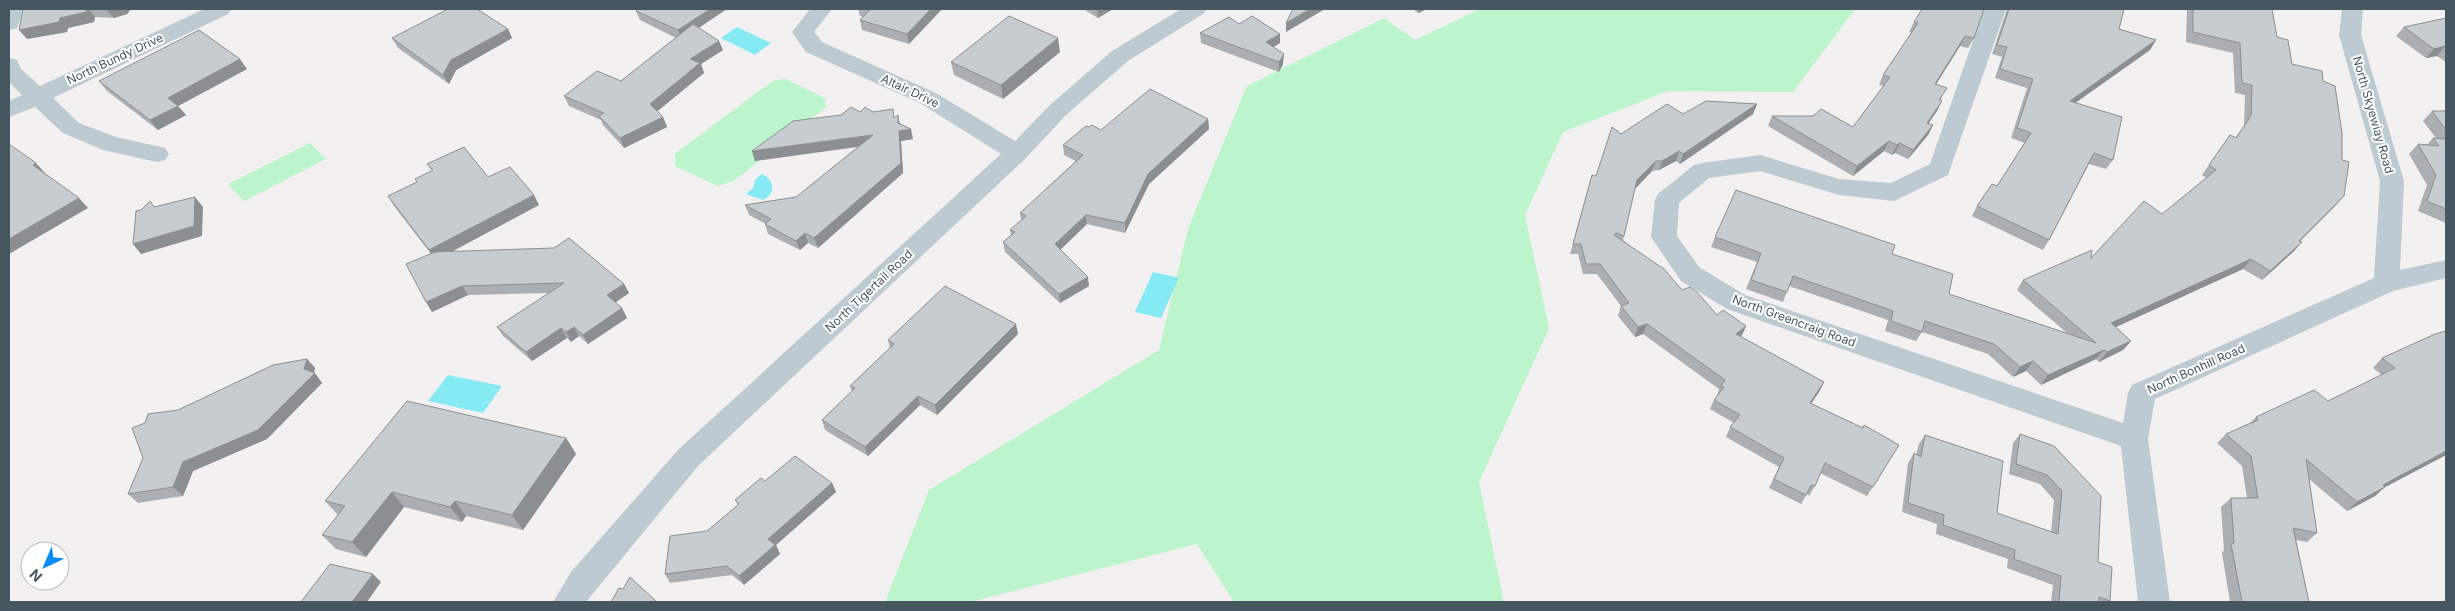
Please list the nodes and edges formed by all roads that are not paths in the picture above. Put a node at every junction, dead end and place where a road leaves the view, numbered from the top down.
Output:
1 (13, 9) edge
2 (221, 9) edge
3 (821, 9) edge
4 (1196, 9) edge
5 (1995, 9) edge
6 (2352, 9) edge
7 (9, 23) edge
8 (9, 65) edge
9 (36, 96) junction
10 (9, 110) edge
11 (1018, 152) junction
12 (157, 154) dead end
13 (2446, 269) edge
14 (2387, 283) junction
15 (2134, 439) junction
16 (569, 602) edge
17 (2154, 602) edge

1 - 7 street
2 - 9 street, North Bundy Drive
3 - 11 street, Altair Drive
4 - 11 street, North Tigertail Road
5 - 15 street, North Greencraig Road
6 - 14 street, North Skyewiay Road
8 - 9 street
9 - 10 street, North Bundy Drive
9 - 12 street
11 - 16 street, North Tigertail Road
13 - 14 street, North Bonhill Road
14 - 15 street, North Bonhill Road
15 - 17 street, North Bonhill Road

